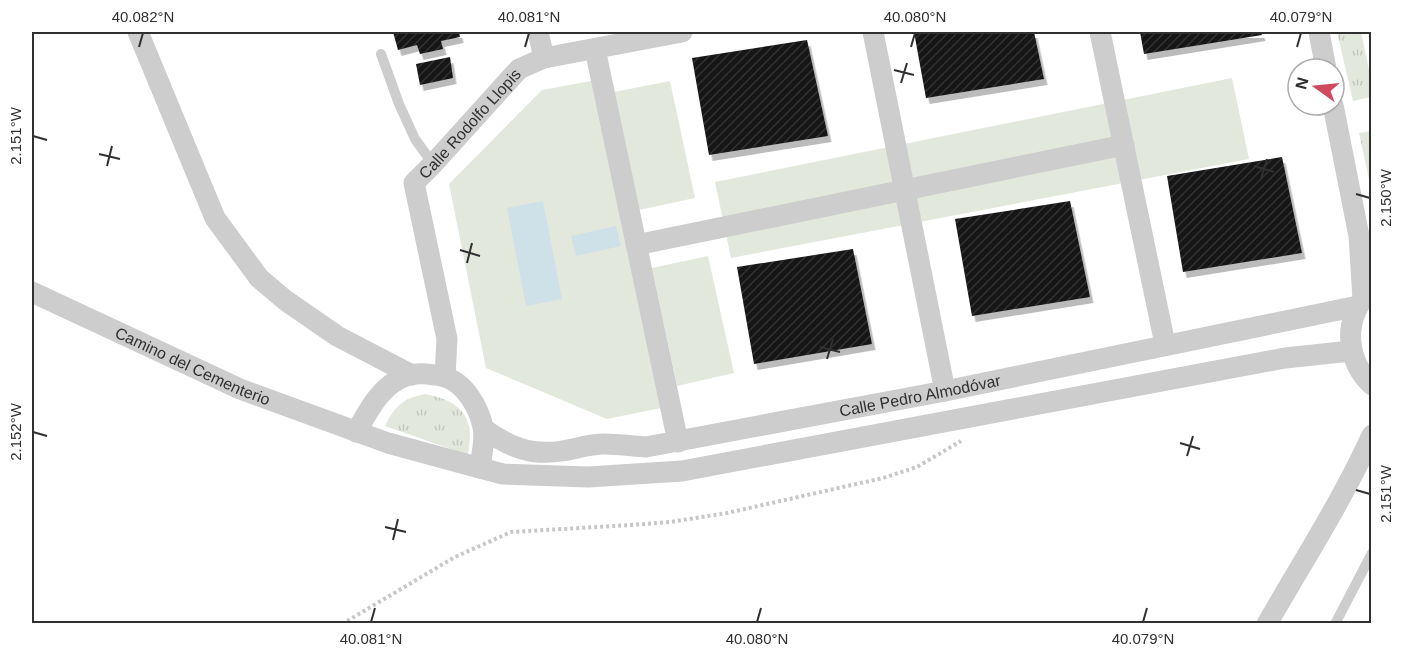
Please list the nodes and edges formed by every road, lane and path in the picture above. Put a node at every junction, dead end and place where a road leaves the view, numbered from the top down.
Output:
1 (138, 32) edge
2 (538, 32) edge
3 (682, 32) edge
4 (873, 32) edge
5 (1100, 32) edge
6 (1319, 32) edge
7 (595, 48) junction
8 (381, 54) dead end
9 (1324, 57) edge
10 (544, 58) junction
11 (1335, 117) edge
12 (1124, 145) junction
13 (433, 164) junction
14 (906, 191) junction
15 (636, 245) junction
16 (32, 292) edge
17 (1364, 298) edge
18 (1165, 344) junction
19 (1352, 351) junction
20 (412, 375) junction
21 (446, 376) junction
22 (1371, 386) edge
23 (945, 391) junction
24 (484, 429) junction
25 (356, 432) junction
26 (1371, 435) edge
27 (963, 439) dead end
28 (678, 442) junction
29 (480, 468) junction
30 (1371, 553) edge
31 (342, 624) edge
32 (1267, 624) edge
33 (1335, 624) edge

1 - 20 street
2 - 10 street
3 - 7 street, Calle Rodolfo Llopis
4 - 14 street
5 - 12 street
6 - 9 street
7 - 10 street, Calle Rodolfo Llopis
7 - 15 street
8 - 13 lane
10 - 13 street, Calle Rodolfo Llopis
11 - 17 street
12 - 14 street
12 - 18 street
13 - 21 street, Calle Rodolfo Llopis
14 - 15 street
14 - 23 street
15 - 28 street
16 - 25 street, Camino del Cementerio
17 - 18 street, Calle Pedro Almodóvar
17 - 19 street
18 - 23 street, Calle Pedro Almodóvar
19 - 22 street
19 - 29 street, Calle Pedro Almodóvar
20 - 21 street
20 - 25 street
21 - 24 street
23 - 28 street, Calle Pedro Almodóvar
24 - 28 street, Calle Pedro Almodóvar
24 - 29 street
25 - 29 street, Camino del Cementerio
26 - 32 street
27 - 31 path
30 - 33 lane

